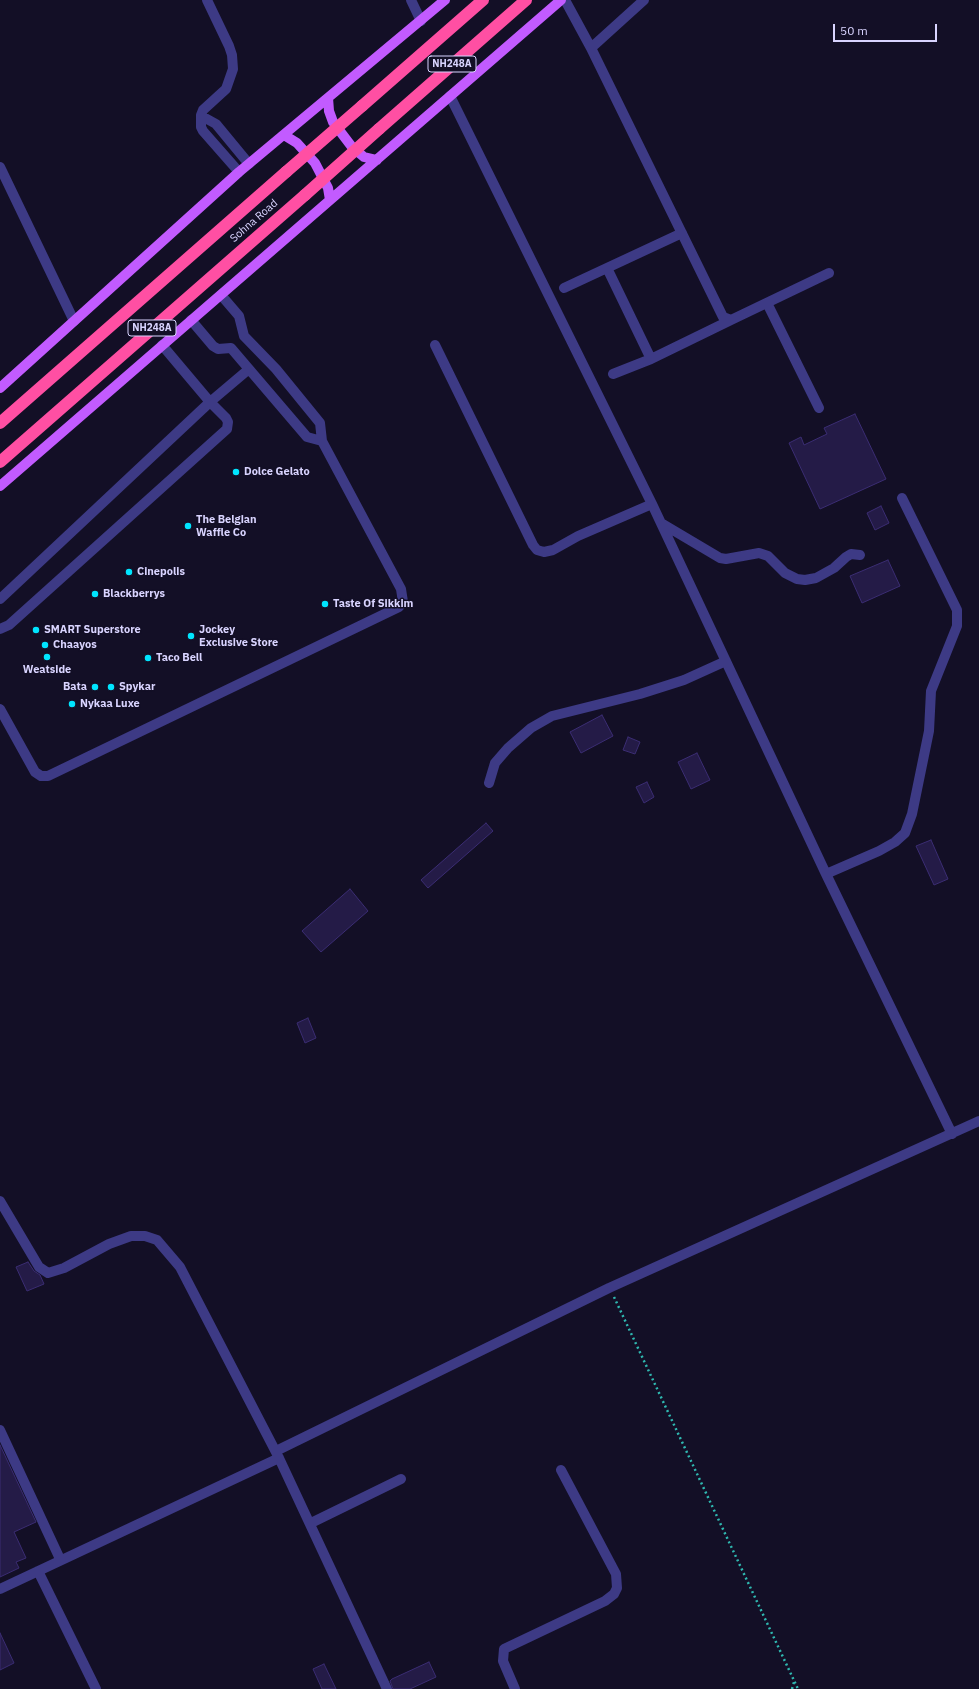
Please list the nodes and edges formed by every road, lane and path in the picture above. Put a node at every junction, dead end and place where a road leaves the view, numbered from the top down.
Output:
1 (207, 0) edge
2 (411, 0) edge
3 (445, 0) edge
4 (483, 0) edge
5 (526, 0) edge
6 (561, 0) edge
7 (565, 0) edge
8 (644, 0) edge
9 (421, 21) junction
10 (591, 48) junction
11 (450, 96) junction
12 (328, 98) junction
13 (201, 118) junction
14 (284, 135) junction
15 (377, 160) junction
16 (249, 164) junction
17 (0, 167) edge
18 (239, 172) junction
19 (330, 200) junction
20 (682, 233) junction
21 (607, 268) junction
22 (829, 273) dead end
23 (564, 288) dead end
24 (221, 295) junction
25 (767, 303) junction
26 (191, 320) junction
27 (731, 320) junction
28 (74, 321) junction
29 (244, 336) junction
30 (435, 344) dead end
31 (162, 345) junction
32 (231, 348) junction
33 (651, 359) junction
34 (249, 369) junction
35 (614, 374) dead end
36 (0, 388) edge
37 (210, 402) junction
38 (819, 408) dead end
39 (0, 423) edge
40 (322, 441) junction
41 (0, 462) edge
42 (0, 486) edge
43 (902, 498) dead end
44 (652, 504) junction
45 (661, 523) junction
46 (860, 555) dead end
47 (0, 598) edge
48 (0, 629) edge
49 (726, 660) junction
50 (0, 709) edge
51 (489, 783) dead end
52 (826, 874) junction
53 (979, 1121) edge
54 (952, 1134) junction
55 (0, 1200) edge
56 (609, 1288) junction
57 (0, 1430) edge
58 (277, 1454) junction
59 (562, 1470) dead end
60 (401, 1479) dead end
61 (311, 1523) junction
62 (60, 1559) junction
63 (38, 1571) junction
64 (1, 1586) edge
65 (794, 1682) junction
66 (96, 1689) edge
67 (387, 1689) edge
68 (515, 1689) edge
69 (792, 1689) edge
70 (798, 1689) edge

1 - 13 street
2 - 9 street
3 - 9 main road
4 - 39 highway, Sohna Road / NH248A, bridge
5 - 41 highway, Sohna Road / NH248A, bridge
6 - 11 main road
7 - 10 street
8 - 10 street
9 - 12 main road
10 - 20 street
11 - 15 main road
11 - 44 street
12 - 14 main road
12 - 15 main road
13 - 16 street
13 - 18 street
14 - 16 main road
14 - 19 main road
15 - 19 main road
16 - 18 main road
17 - 28 street
18 - 28 main road
19 - 24 main road
20 - 21 street
20 - 27 street
21 - 23 street
21 - 33 street
22 - 25 street
24 - 26 main road
24 - 29 street
25 - 27 street
25 - 38 street
26 - 31 main road
26 - 32 street
27 - 33 street
28 - 36 main road
29 - 32 street
29 - 40 street
30 - 44 street
31 - 37 street
31 - 42 main road
32 - 34 street
33 - 35 street
34 - 37 street
34 - 40 street
37 - 47 street
37 - 48 street
40 - 50 street
43 - 52 street
44 - 45 street
45 - 46 street
45 - 49 street
49 - 51 street
49 - 52 street
52 - 54 street
53 - 54 street
54 - 56 street
55 - 58 street
56 - 58 street
56 - 65 path
57 - 62 street
58 - 61 street
58 - 62 street
59 - 68 street
60 - 61 street
61 - 67 street
62 - 63 street
63 - 64 street
63 - 66 street
65 - 69 path
65 - 70 path

